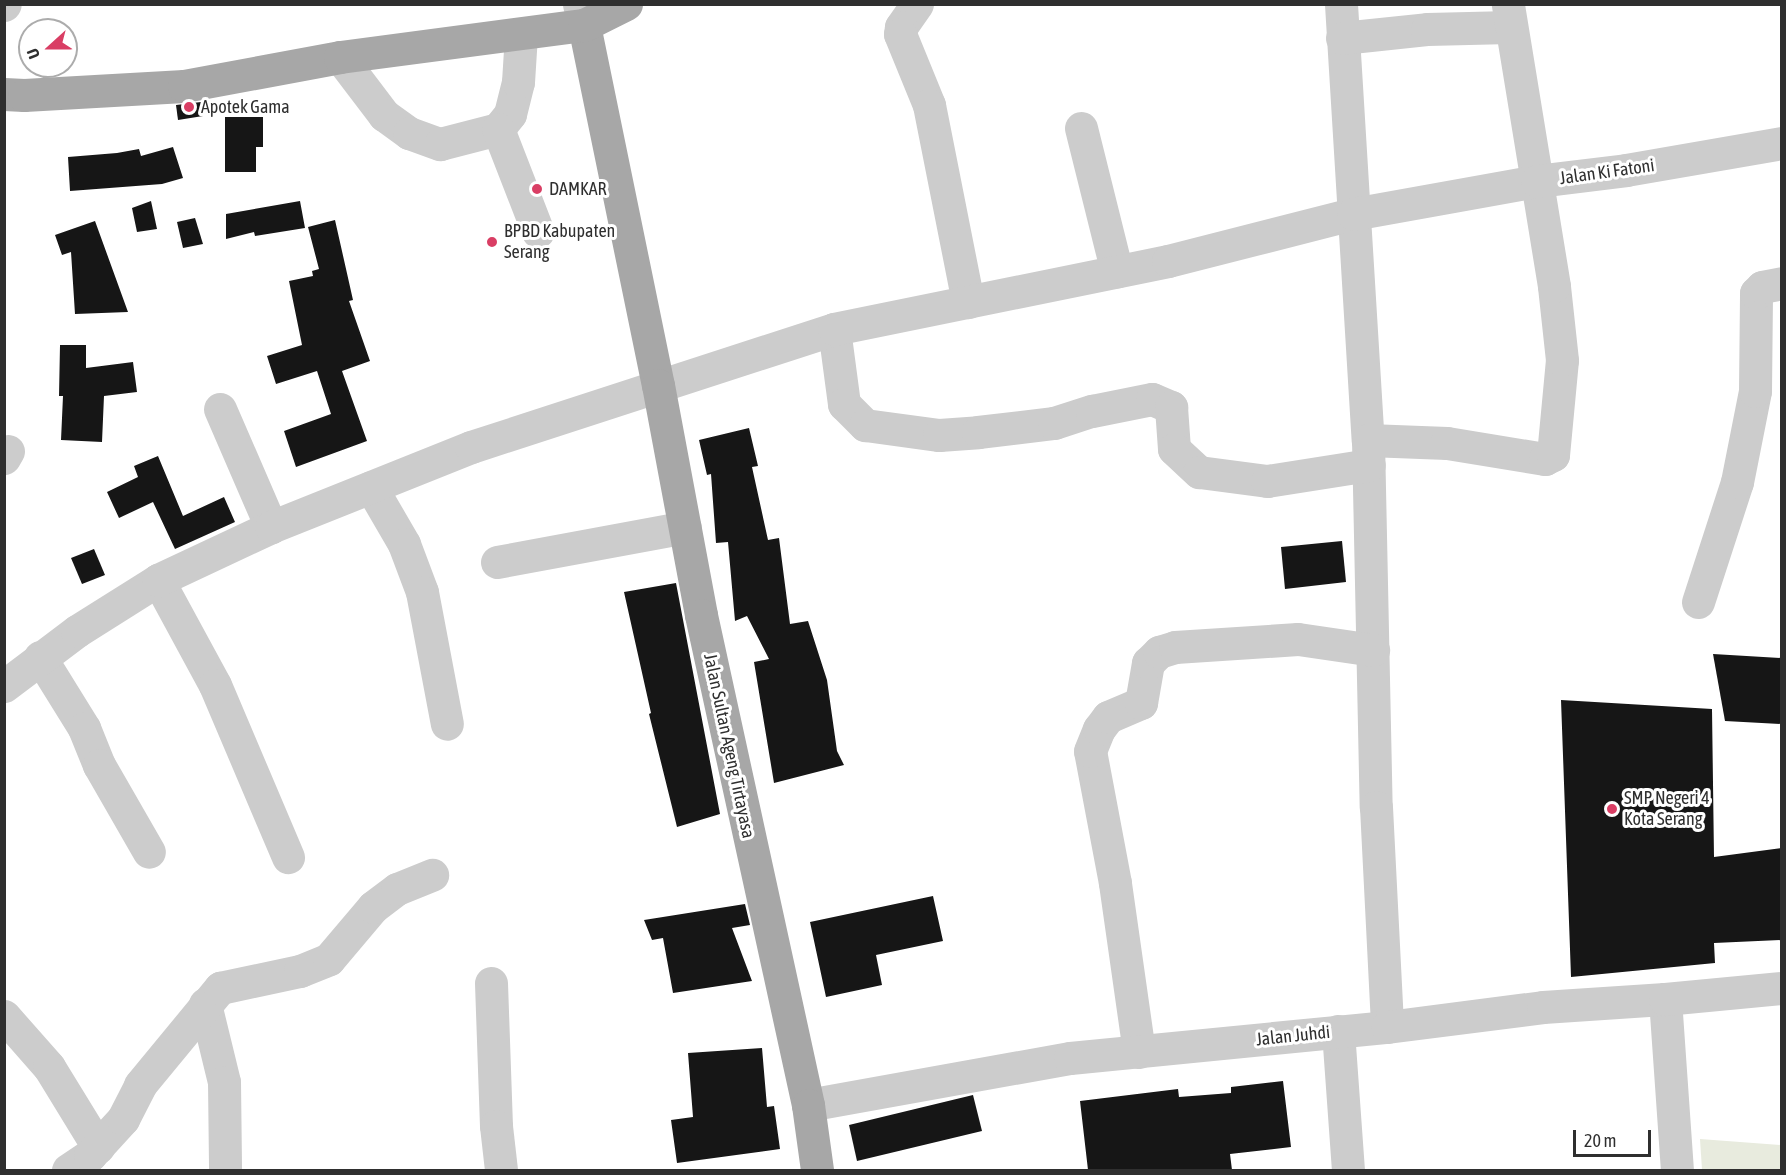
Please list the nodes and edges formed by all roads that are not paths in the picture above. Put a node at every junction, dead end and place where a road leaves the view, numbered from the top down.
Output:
1 (626, 4) edge
2 (917, 4) edge
3 (1341, 4) edge
4 (582, 15) edge
5 (1509, 16) edge
6 (521, 34) junction
7 (1342, 38) junction
8 (340, 57) junction
9 (4, 94) edge
10 (1080, 128) dead end
11 (498, 129) junction
12 (1782, 143) edge
13 (1538, 181) junction
14 (1353, 214) junction
15 (538, 232) dead end
16 (1117, 272) junction
17 (1782, 283) edge
18 (968, 302) junction
19 (834, 329) junction
20 (658, 384) junction
21 (220, 409) dead end
22 (1369, 452) junction
23 (372, 487) junction
24 (271, 527) junction
25 (685, 527) junction
26 (497, 562) dead end
27 (158, 580) junction
28 (1698, 602) dead end
29 (1373, 650) junction
30 (40, 657) junction
31 (4, 686) edge
32 (447, 724) dead end
33 (149, 852) dead end
34 (288, 857) dead end
35 (432, 875) dead end
36 (491, 982) dead end
37 (1782, 988) edge
38 (1665, 999) junction
39 (205, 1004) junction
40 (4, 1016) edge
41 (1387, 1027) junction
42 (1338, 1031) junction
43 (1139, 1052) junction
44 (808, 1105) junction
45 (98, 1148) junction
46 (68, 1170) edge
47 (225, 1170) edge
48 (501, 1170) edge
49 (818, 1170) edge
50 (1348, 1170) edge
51 (1677, 1170) edge

1 - 4 main road
2 - 18 street
3 - 7 street
4 - 6 main road
4 - 20 main road, Jalan Sultan Ageng Tirtayasa
5 - 7 street
5 - 13 street, Jalan Ki Fatoni
6 - 8 main road
6 - 11 street
7 - 14 street
8 - 9 main road
8 - 11 street
10 - 16 street
11 - 15 street
12 - 13 street, Jalan Ki Fatoni
13 - 14 street
13 - 22 street
14 - 16 street
14 - 22 street
16 - 18 street
17 - 28 street
18 - 19 street
19 - 20 street
19 - 22 street
20 - 23 street
20 - 25 main road, Jalan Sultan Ageng Tirtayasa
21 - 24 street
22 - 29 street
23 - 24 street
23 - 32 street
24 - 27 street
25 - 26 street
25 - 44 main road, Jalan Sultan Ageng Tirtayasa
27 - 30 street
27 - 34 street
29 - 41 street
29 - 43 street
30 - 31 street
30 - 33 street
35 - 39 street
36 - 48 street
37 - 38 street, Jalan Juhdi
38 - 41 street, Jalan Juhdi
38 - 51 street
39 - 45 street
39 - 47 street
40 - 45 street
41 - 42 street, Jalan Juhdi
42 - 43 street, Jalan Juhdi
42 - 50 street
43 - 44 street, Jalan Juhdi
44 - 49 main road, Jalan Sultan Ageng Tirtayasa
45 - 46 street

